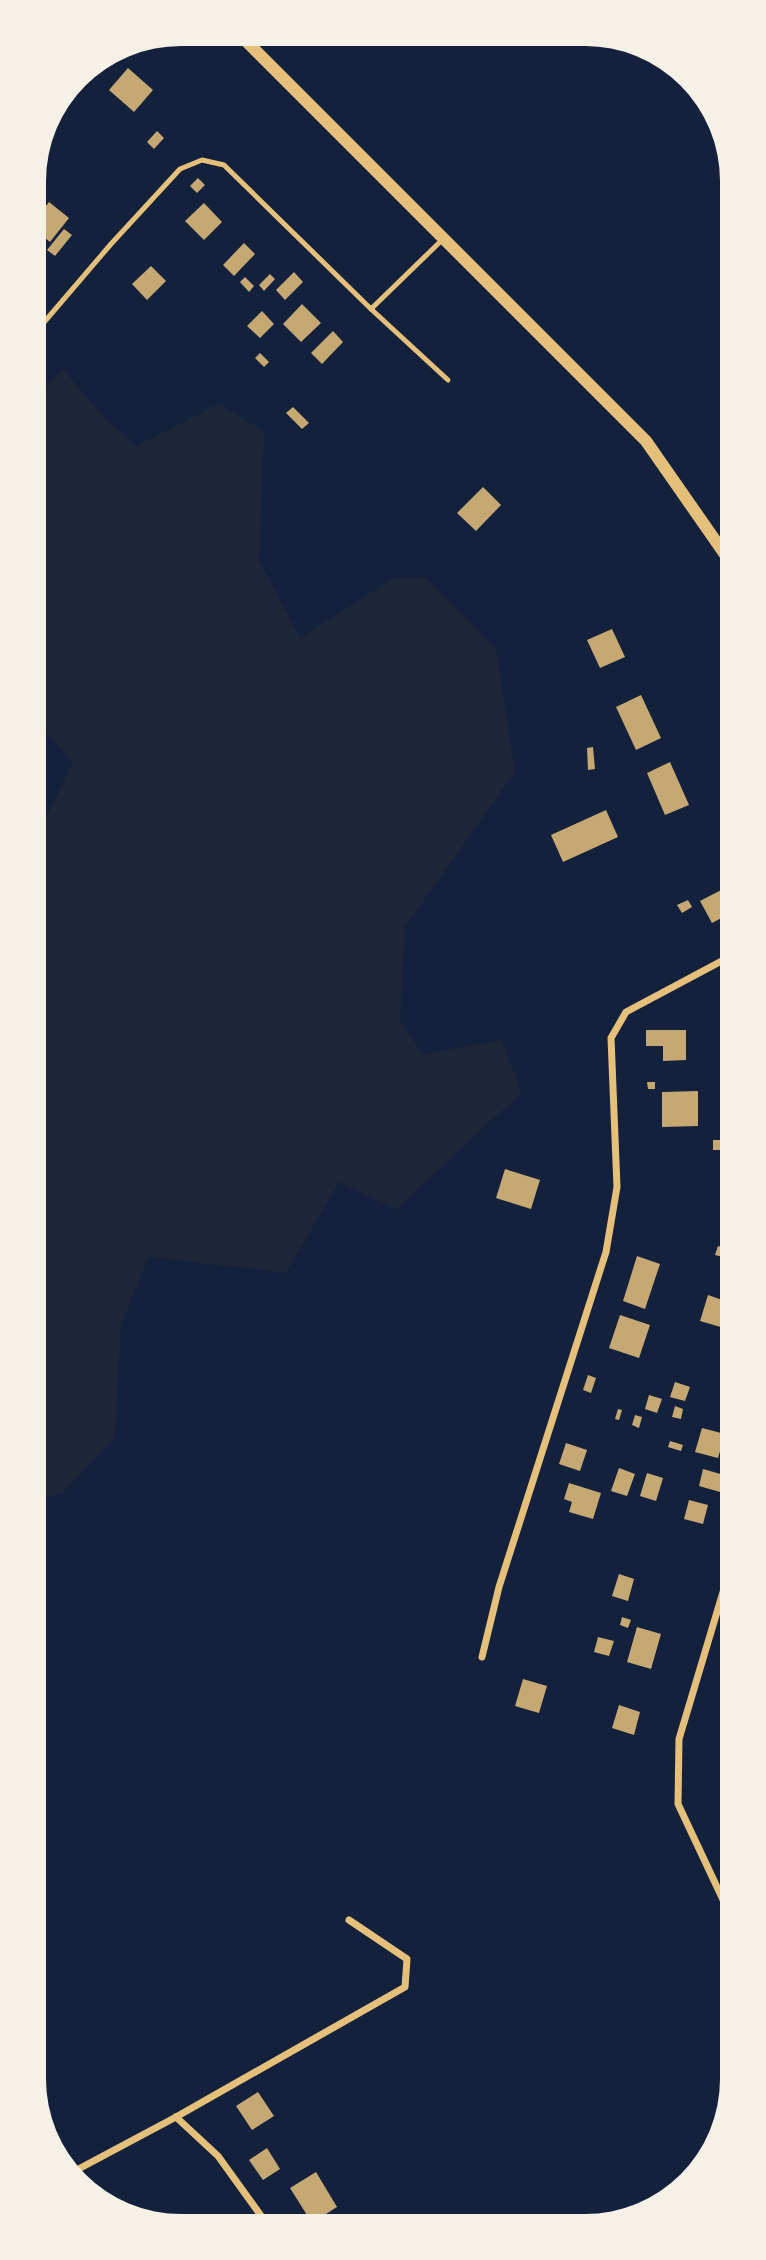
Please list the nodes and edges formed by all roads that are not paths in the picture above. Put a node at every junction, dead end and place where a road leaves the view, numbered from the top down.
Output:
1 (251, 46) edge
2 (444, 238) junction
3 (371, 309) junction
4 (46, 320) edge
5 (447, 380) dead end
6 (720, 548) edge
7 (720, 962) edge
8 (720, 1603) edge
9 (482, 1657) dead end
10 (720, 1893) edge
11 (349, 1920) dead end
12 (176, 2117) junction
13 (79, 2169) edge
14 (260, 2214) edge

1 - 2 street
2 - 3 lane
2 - 6 street
3 - 4 lane
3 - 5 lane
7 - 9 street
8 - 10 street
11 - 12 street
12 - 13 street
12 - 14 street

